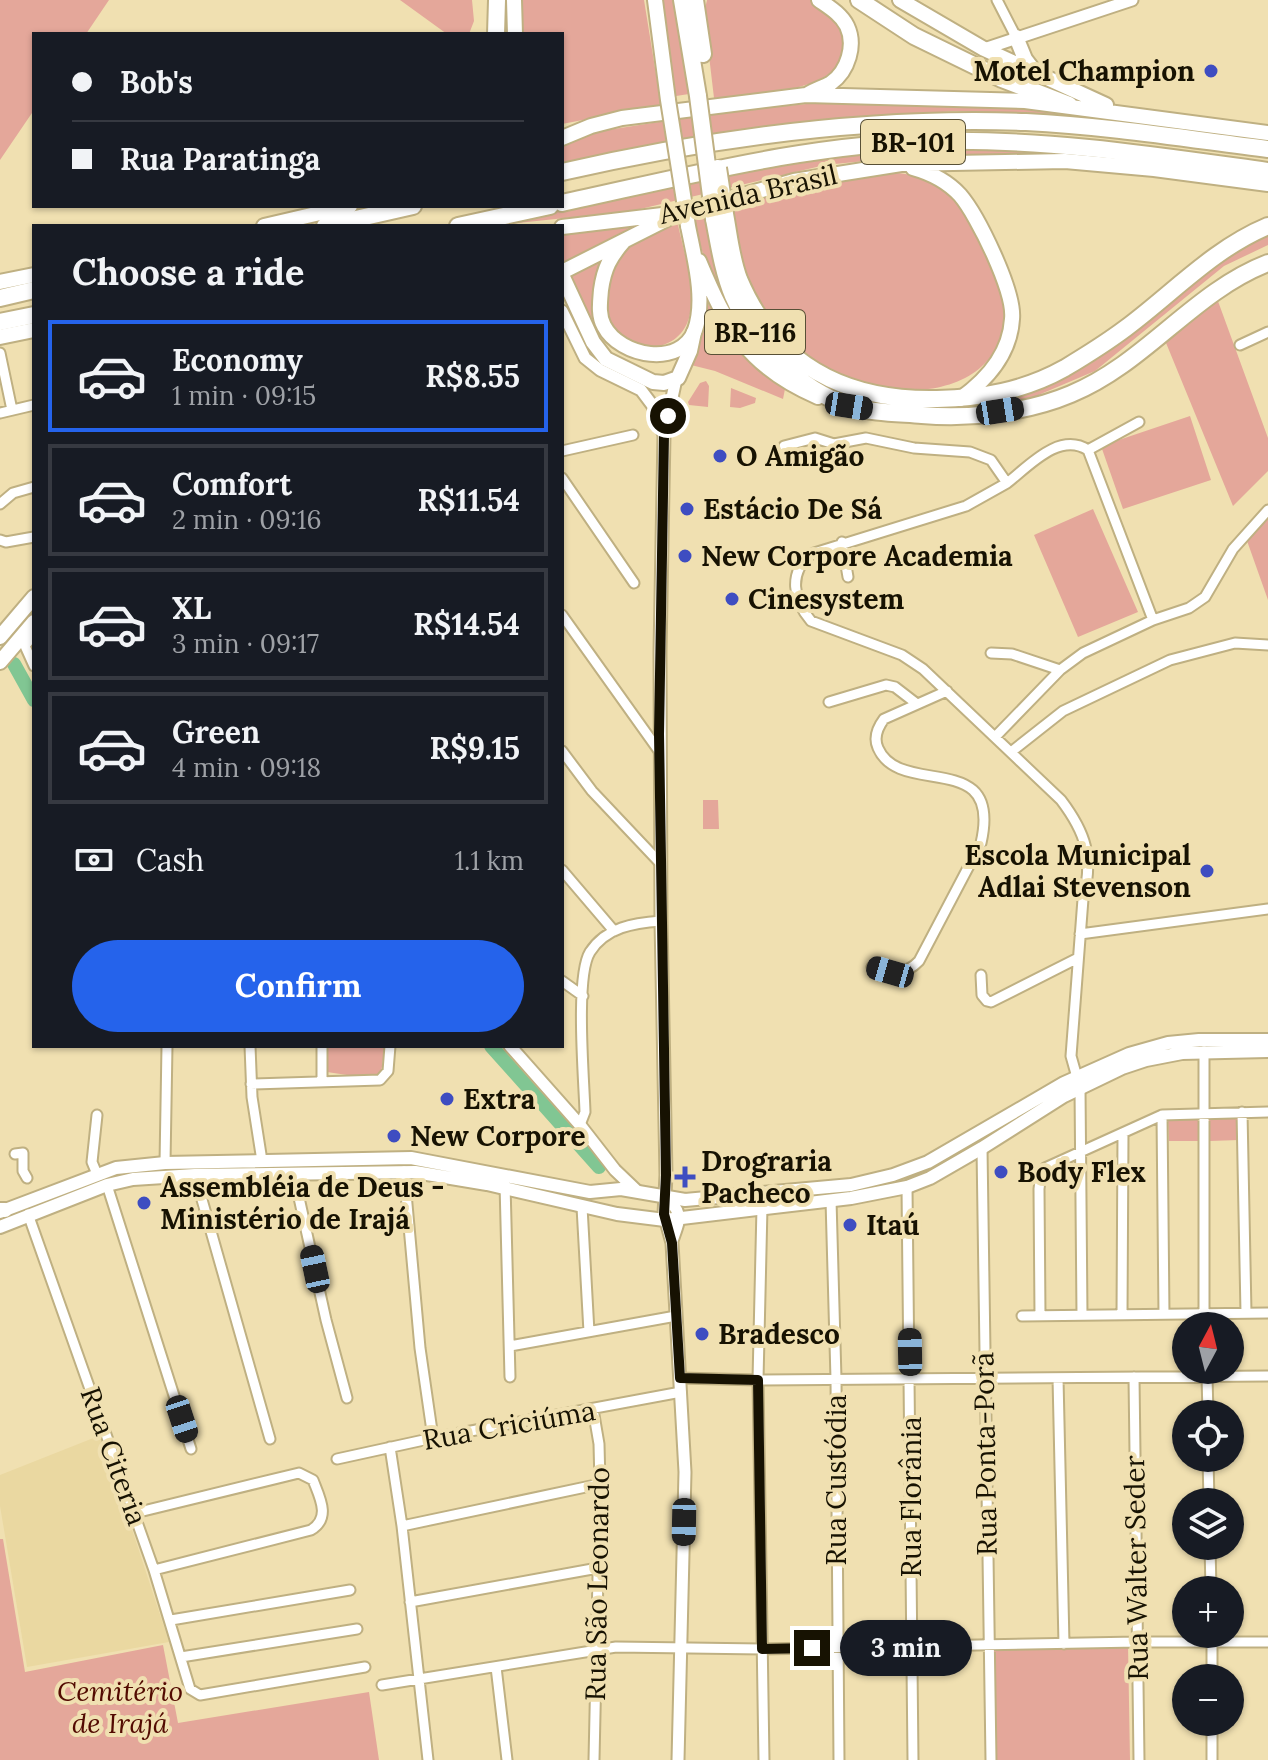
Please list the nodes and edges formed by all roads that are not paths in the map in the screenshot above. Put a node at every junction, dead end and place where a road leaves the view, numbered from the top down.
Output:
1 (497, 0) edge
2 (514, 0) edge
3 (653, 0) edge
4 (682, 0) edge
5 (695, 0) edge
6 (703, 0) edge
7 (819, 0) edge
8 (859, 0) edge
9 (900, 0) edge
10 (997, 0) edge
11 (1132, 0) edge
12 (699, 21) junction
13 (496, 32) edge
14 (515, 32) edge
15 (1016, 37) junction
16 (984, 49) junction
17 (1038, 75) junction
18 (703, 95) junction
19 (806, 95) junction
20 (1069, 105) junction
21 (1139, 116) junction
22 (591, 126) junction
23 (564, 132) edge
24 (1268, 133) edge
25 (564, 137) edge
26 (1268, 149) edge
27 (901, 164) junction
28 (1268, 171) edge
29 (564, 172) edge
30 (1268, 184) edge
31 (564, 203) edge
32 (392, 208) edge
33 (541, 208) edge
34 (679, 213) junction
35 (330, 214) edge
36 (719, 216) junction
37 (275, 224) edge
38 (467, 224) edge
39 (1268, 226) edge
40 (564, 227) edge
41 (624, 241) junction
42 (691, 242) junction
43 (1267, 264) edge
44 (564, 272) edge
45 (32, 275) edge
46 (564, 278) edge
47 (0, 282) edge
48 (32, 290) edge
49 (0, 298) edge
50 (32, 315) edge
51 (564, 315) edge
52 (0, 322) edge
53 (32, 330) edge
54 (694, 332) junction
55 (1268, 332) edge
56 (0, 337) edge
57 (1240, 345) dead end
58 (0, 353) edge
59 (676, 379) junction
60 (960, 399) junction
61 (32, 405) edge
62 (849, 406) junction
63 (12, 410) junction
64 (0, 413) edge
65 (1139, 422) dead end
66 (633, 435) dead end
67 (664, 435) junction
68 (784, 446) dead end
69 (564, 451) edge
70 (1089, 453) junction
71 (564, 481) edge
72 (1007, 483) junction
73 (32, 488) edge
74 (0, 504) edge
75 (1268, 510) edge
76 (32, 537) edge
77 (0, 540) edge
78 (842, 542) junction
79 (848, 577) dead end
80 (634, 583) dead end
81 (32, 599) edge
82 (564, 620) edge
83 (1153, 620) junction
84 (32, 624) edge
85 (2, 629) edge
86 (32, 636) edge
87 (16, 643) junction
88 (1268, 645) edge
89 (991, 653) dead end
90 (0, 662) edge
91 (32, 662) edge
92 (1060, 670) junction
93 (32, 671) edge
94 (947, 691) junction
95 (829, 702) dead end
96 (917, 704) junction
97 (995, 737) junction
98 (659, 751) junction
99 (1011, 752) junction
100 (564, 754) edge
101 (661, 864) junction
102 (564, 872) edge
103 (1268, 909) edge
104 (661, 921) junction
105 (614, 931) junction
106 (1080, 934) junction
107 (1078, 958) junction
108 (872, 967) dead end
109 (981, 975) dead end
110 (564, 982) edge
111 (583, 996) junction
112 (1268, 1040) edge
113 (167, 1048) edge
114 (250, 1048) edge
115 (322, 1048) edge
116 (390, 1048) edge
117 (512, 1048) edge
118 (1204, 1051) junction
119 (1268, 1051) edge
120 (322, 1081) junction
121 (1078, 1082) junction
122 (251, 1084) junction
123 (1242, 1112) junction
124 (1268, 1112) edge
125 (1204, 1113) junction
126 (97, 1115) dead end
127 (1162, 1115) junction
128 (580, 1125) junction
129 (1123, 1133) junction
130 (982, 1148) junction
131 (1080, 1152) junction
132 (15, 1154) dead end
133 (262, 1161) junction
134 (165, 1163) junction
135 (615, 1170) junction
136 (404, 1171) junction
137 (461, 1173) junction
138 (97, 1174) junction
139 (195, 1175) junction
140 (294, 1175) junction
141 (27, 1178) dead end
142 (506, 1182) junction
143 (665, 1182) joint
144 (107, 1185) junction
145 (907, 1187) junction
146 (612, 1190) junction
147 (637, 1191) junction
148 (658, 1196) junction
149 (831, 1200) junction
150 (582, 1207) junction
151 (762, 1207) junction
152 (2, 1211) edge
153 (28, 1214) junction
154 (617, 1214) junction
155 (679, 1219) junction
156 (665, 1220) junction
157 (0, 1227) edge
158 (672, 1243) junction
159 (1204, 1312) edge
160 (1246, 1313) joint
161 (1268, 1313) edge
162 (1164, 1314) junction
163 (1172, 1314) edge
164 (1082, 1315) junction
165 (1122, 1315) junction
166 (676, 1316) junction
167 (1022, 1316) dead end
168 (1040, 1316) junction
169 (589, 1332) junction
170 (510, 1346) junction
171 (1172, 1376) edge
172 (1244, 1376) edge
173 (1268, 1376) edge
174 (510, 1377) dead end
175 (1134, 1377) junction
176 (680, 1378) junction
177 (984, 1378) junction
178 (1058, 1378) junction
179 (836, 1379) junction
180 (911, 1379) junction
181 (758, 1380) junction
182 (681, 1392) junction
183 (347, 1398) dead end
184 (593, 1409) junction
185 (433, 1438) junction
186 (270, 1439) dead end
187 (390, 1447) junction
188 (191, 1449) dead end
189 (337, 1459) dead end
190 (600, 1484) junction
191 (135, 1513) junction
192 (402, 1526) junction
193 (598, 1568) junction
194 (154, 1570) junction
195 (350, 1590) dead end
196 (410, 1602) junction
197 (171, 1620) junction
198 (357, 1629) dead end
199 (1172, 1640) edge
200 (1244, 1640) edge
201 (1137, 1642) junction
202 (1268, 1642) edge
203 (1064, 1644) junction
204 (912, 1646) junction
205 (988, 1646) junction
206 (681, 1647) junction
207 (837, 1647) junction
208 (596, 1649) junction
209 (762, 1649) junction
210 (181, 1657) junction
211 (365, 1667) dead end
212 (496, 1667) junction
213 (419, 1678) junction
214 (382, 1685) dead end
215 (1212, 1736) edge
216 (428, 1760) edge
217 (507, 1760) edge
218 (594, 1760) edge
219 (678, 1760) edge
220 (764, 1760) edge
221 (839, 1760) edge
222 (913, 1760) edge
223 (991, 1760) edge
224 (1139, 1760) edge
225 (1212, 1760) edge

1 - 13 highway
2 - 14 main road
3 - 42 main road, bridge
4 - 18 highway
5 - 12 highway
6 - 12 main road
7 - 19 main road
8 - 20 highway
9 - 16 main road
10 - 15 street
11 - 15 street
12 - 18 highway
15 - 16 street
15 - 17 main road
16 - 17 main road
17 - 21 main road
18 - 36 highway, bridge
19 - 20 main road, BR-101
19 - 22 main road, BR-101
20 - 21 main road, BR-101
21 - 24 main road, BR-101
22 - 23 main road
22 - 25 main road, BR-101
26 - 29 highway, Avenida Brasil / BR-101
27 - 30 main road, Avenida Brasil / BR-101
27 - 34 main road, Avenida Brasil / BR-101
27 - 60 main road
28 - 31 highway, Avenida Brasil / BR-101
32 - 35 highway
33 - 38 highway
34 - 40 main road, Avenida Brasil / BR-101
34 - 41 main road
35 - 37 main road
36 - 60 highway
36 - 62 highway, BR-116
39 - 60 highway
41 - 44 main road
41 - 54 main road
42 - 54 main road
42 - 62 main road
43 - 62 highway, BR-116
45 - 47 main road
46 - 59 main road
48 - 49 highway
50 - 52 highway
51 - 67 street
53 - 56 main road
54 - 59 main road
55 - 57 street
58 - 63 street
59 - 67 street
61 - 63 street
63 - 64 street
65 - 70 street
66 - 69 street
67 - 98 street
68 - 72 street
70 - 72 street
70 - 83 street
71 - 80 street
72 - 78 street
73 - 74 street
75 - 83 street
76 - 77 street
78 - 79 street
78 - 94 street
81 - 85 main road
82 - 98 street
83 - 92 street
84 - 87 main road
85 - 87 street
86 - 91 street
87 - 90 main road
87 - 93 street
88 - 99 street
89 - 92 street
92 - 97 street
94 - 96 street
94 - 97 street
95 - 96 street
96 - 108 street
97 - 99 street
98 - 101 street
99 - 106 street
100 - 101 street
101 - 104 street
102 - 105 street
103 - 106 street
104 - 105 street
104 - 143 street
105 - 111 street
106 - 107 street
107 - 109 street
107 - 121 street
110 - 111 street
111 - 128 street
112 - 121 main road
113 - 134 street
114 - 122 street
115 - 120 street
116 - 120 street
117 - 128 street
118 - 119 main road
118 - 121 main road
118 - 125 street
120 - 122 street
121 - 130 main road
121 - 131 street
121 - 148 main road
122 - 133 street
123 - 124 street
123 - 125 street
123 - 160 street
125 - 127 street
125 - 159 street
126 - 138 street
127 - 129 street
127 - 162 street
128 - 135 street
129 - 131 street
129 - 165 street
130 - 145 main road
130 - 177 street, Rua Ponta-Porã
131 - 164 street
131 - 168 street
132 - 141 street
133 - 134 main road
133 - 137 main road
134 - 138 main road
135 - 146 street
135 - 147 street
136 - 137 main road
136 - 140 main road
136 - 185 street
137 - 142 main road
138 - 152 main road
139 - 140 main road
139 - 144 main road
139 - 186 street
140 - 183 street
142 - 146 main road
142 - 150 main road
142 - 170 street
143 - 148 main road
144 - 153 main road
144 - 188 street
145 - 149 main road
145 - 180 street, Rua Florânia
146 - 147 main road
146 - 154 main road
147 - 148 main road
148 - 155 street
148 - 156 street
149 - 151 main road
149 - 179 street, Rua Custódia
150 - 154 main road
150 - 169 street
151 - 155 main road
151 - 181 street
153 - 157 main road
153 - 191 street, Rua Citeria
154 - 156 main road
155 - 156 main road
155 - 158 street
156 - 158 street
158 - 166 street
160 - 161 street
162 - 163 street
162 - 165 street
164 - 165 street
164 - 168 street
166 - 169 street
166 - 176 street
167 - 168 street
169 - 170 street
170 - 174 street
171 - 175 street
172 - 173 street
175 - 178 street
175 - 201 street, Rua Walter Seder
176 - 181 street
176 - 182 street
177 - 178 street
177 - 180 street
177 - 205 street, Rua Ponta-Porã
178 - 203 street
179 - 180 street
179 - 181 street
179 - 207 street, Rua Custódia
180 - 204 street, Rua Florânia
181 - 209 street
182 - 184 street, Rua Criciúma
182 - 206 street
184 - 185 street, Rua Criciúma
184 - 190 street, Rua São Leonardo
185 - 187 street, Rua Criciúma
187 - 189 street, Rua Criciúma
187 - 192 street
190 - 192 street
190 - 193 street, Rua São Leonardo
191 - 194 street, Rua Citeria
191 - 194 street
192 - 196 street
193 - 196 street
193 - 208 street, Rua São Leonardo
194 - 197 street, Rua Citeria
195 - 197 street
196 - 213 street
197 - 210 street, Rua Citeria
198 - 210 street
199 - 201 street
200 - 202 street
201 - 203 street
201 - 224 street, Rua Walter Seder
203 - 205 street
204 - 205 street
204 - 207 street
204 - 222 street, Rua Florânia
205 - 223 street, Rua Ponta-Porã
206 - 208 street
206 - 209 street
206 - 219 street
207 - 209 street
207 - 221 street, Rua Custódia
208 - 212 street
208 - 218 street, Rua São Leonardo
209 - 220 street
210 - 211 street, Rua Citeria
212 - 213 street
212 - 217 street
213 - 214 street
213 - 216 street
215 - 225 street

